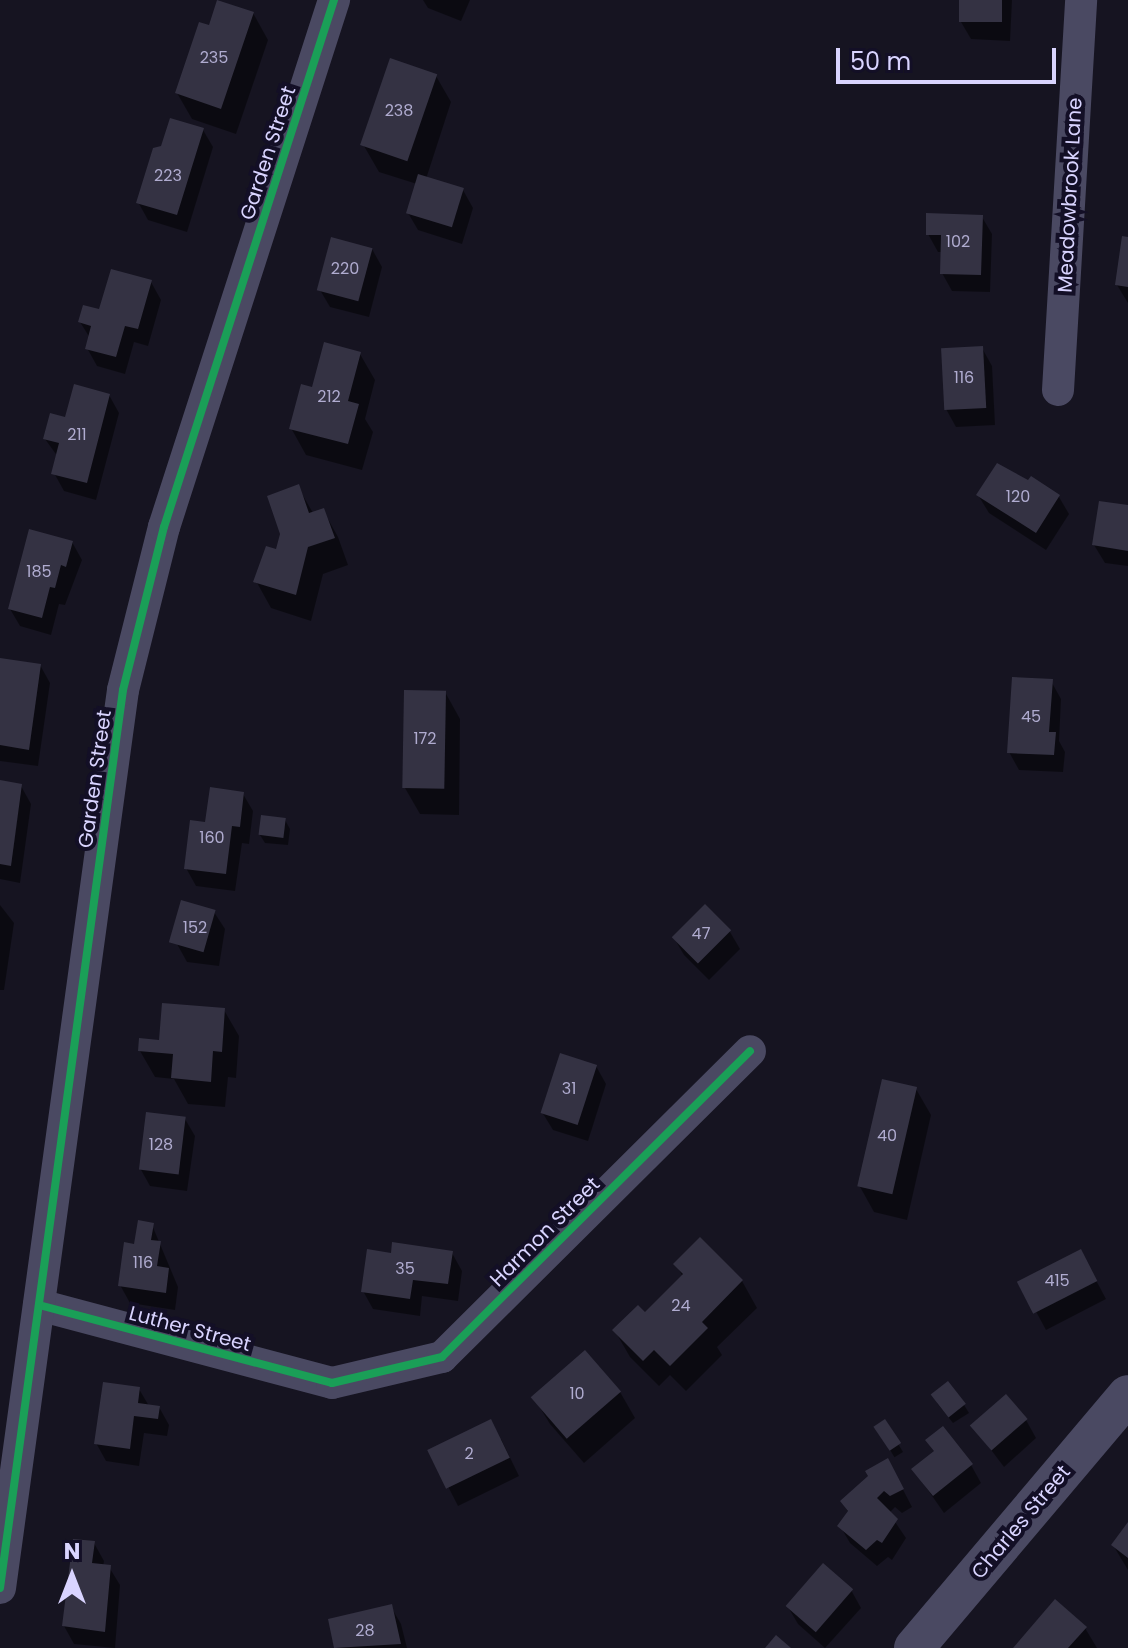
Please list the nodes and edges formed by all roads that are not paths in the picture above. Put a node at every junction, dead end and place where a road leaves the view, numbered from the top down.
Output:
1 (334, 0) edge
2 (1081, 0) edge
3 (1058, 390) dead end
4 (750, 1051) dead end
5 (39, 1305) junction
6 (332, 1383) joint
7 (1128, 1395) edge
8 (0, 1588) edge
9 (914, 1648) edge

1 - 5 street, Garden Street
2 - 3 street, Meadowbrook Lane
4 - 6 street, Harmon Street
5 - 6 street, Luther Street
5 - 8 street, Garden Street
7 - 9 street, Charles Street

